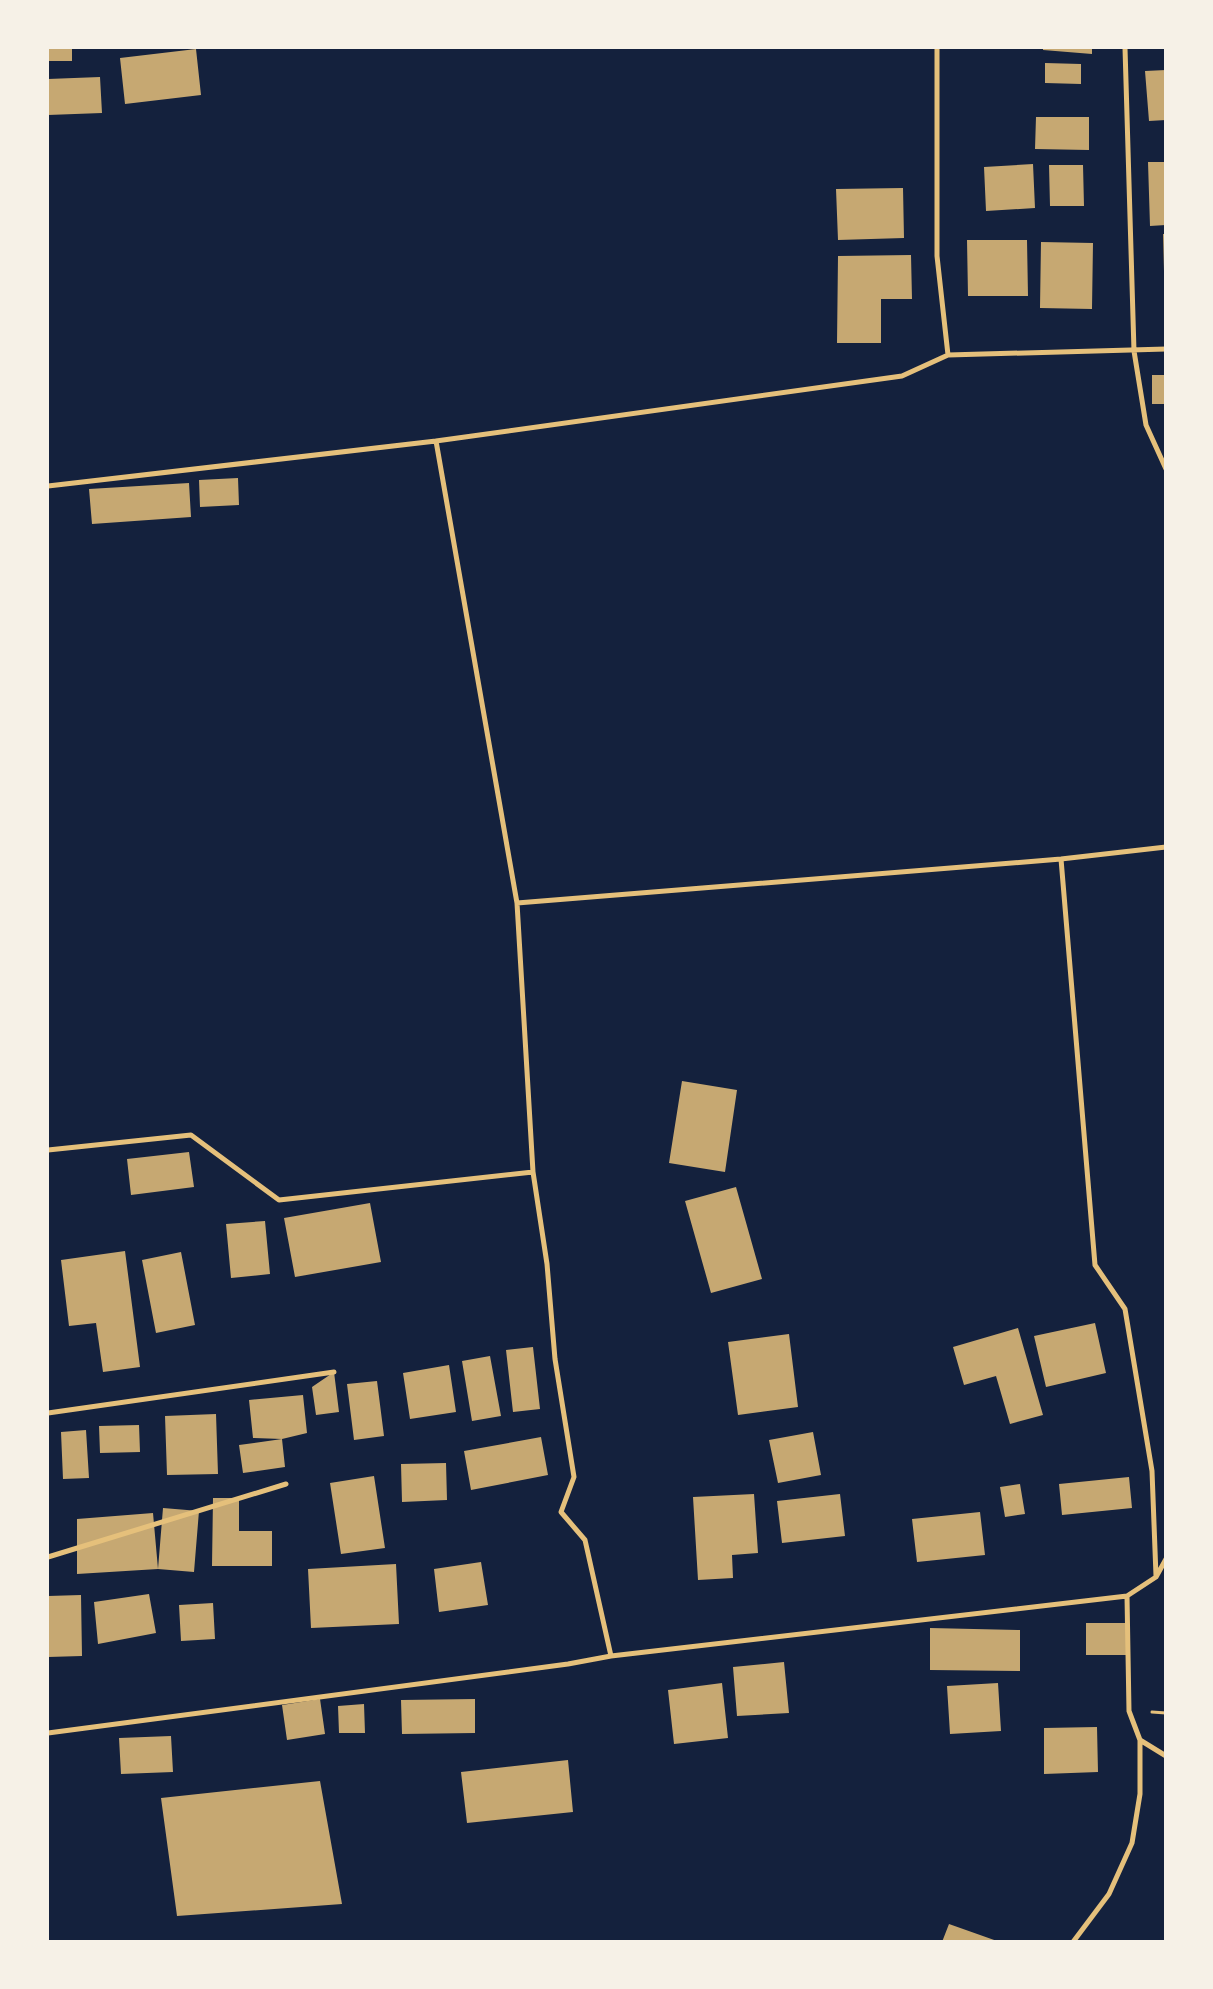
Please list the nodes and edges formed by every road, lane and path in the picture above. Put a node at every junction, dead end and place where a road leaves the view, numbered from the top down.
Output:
1 (937, 48) edge
2 (1126, 48) edge
3 (1166, 349) edge
4 (1134, 351) junction
5 (948, 355) junction
6 (436, 441) junction
7 (1166, 469) edge
8 (48, 486) edge
9 (1166, 847) edge
10 (1061, 859) junction
11 (517, 903) junction
12 (48, 1150) edge
13 (533, 1172) junction
14 (334, 1372) dead end
15 (48, 1413) edge
16 (286, 1484) dead end
17 (48, 1557) edge
18 (1166, 1559) edge
19 (1156, 1577) junction
20 (1127, 1596) junction
21 (611, 1656) junction
22 (48, 1733) edge
23 (1140, 1740) junction
24 (1166, 1756) edge
25 (1073, 1942) edge

1 - 5 street
2 - 4 street
3 - 4 street
4 - 5 street
4 - 7 street
5 - 6 street
6 - 8 street
6 - 11 street
9 - 10 street
10 - 11 street
10 - 19 street
11 - 13 street
12 - 13 street
13 - 21 street
14 - 15 street
16 - 17 street
18 - 19 street
19 - 20 street
20 - 21 street
20 - 23 street
21 - 22 street
23 - 24 street
23 - 25 street

